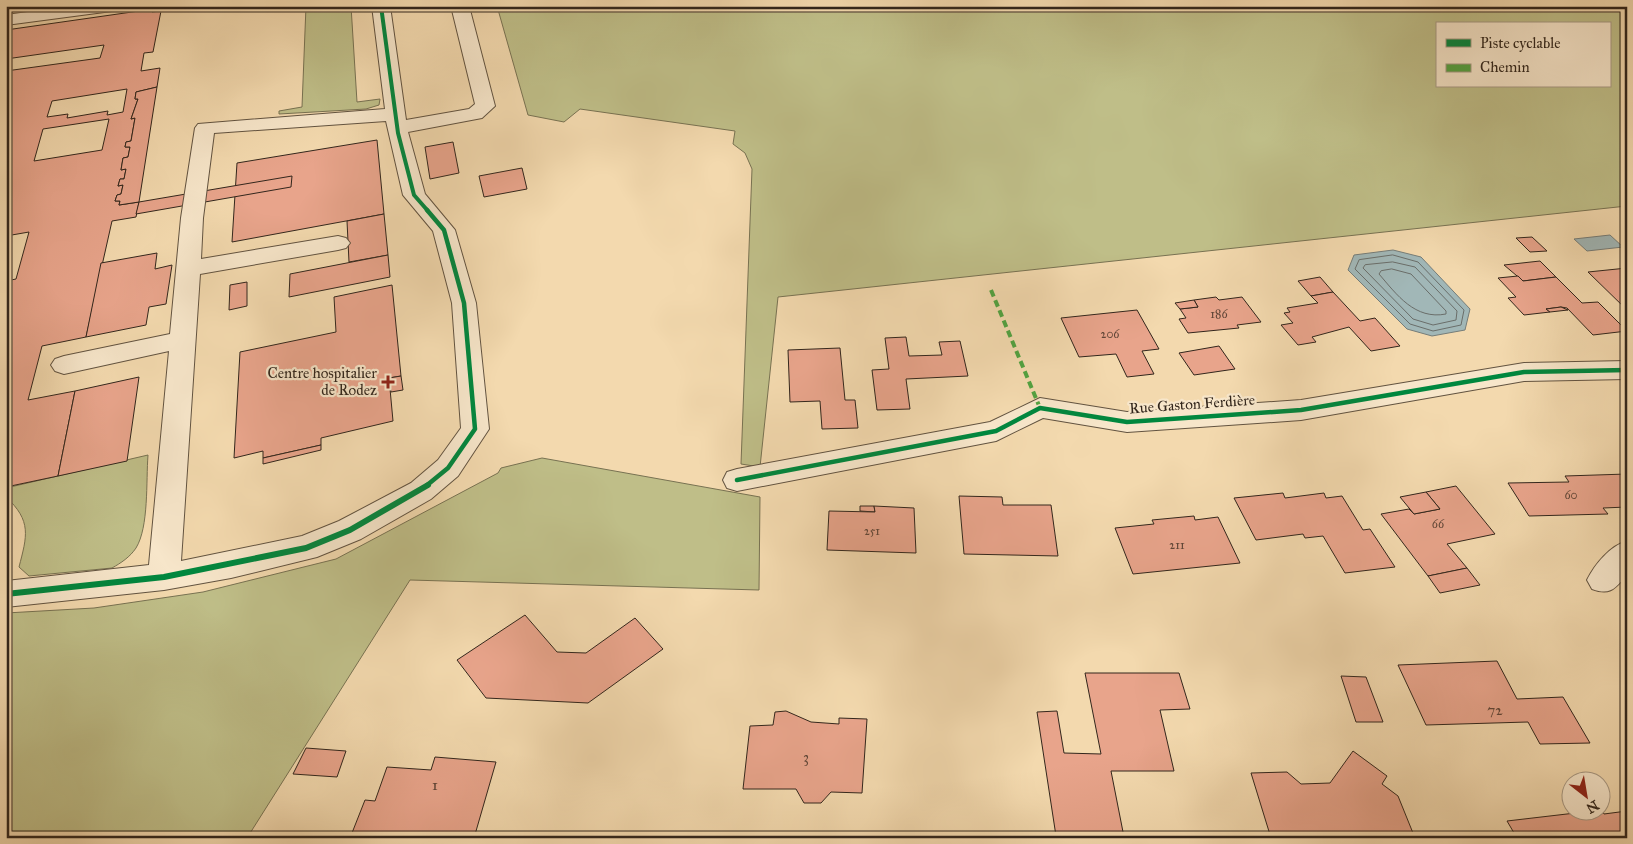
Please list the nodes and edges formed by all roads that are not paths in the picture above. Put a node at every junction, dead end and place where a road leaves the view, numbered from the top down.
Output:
1 (112, 6) edge
2 (381, 6) edge
3 (460, 6) edge
4 (6, 20) edge
5 (397, 121) junction
6 (338, 243) dead end
7 (188, 269) junction
8 (182, 340) junction
9 (64, 365) dead end
10 (1627, 370) edge
11 (737, 480) dead end
12 (1627, 553) edge
13 (164, 577) junction
14 (1603, 580) dead end
15 (6, 594) edge

1 - 4 street
2 - 5 street
3 - 5 street
5 - 7 street
5 - 13 street
6 - 7 street
7 - 8 street
8 - 9 street
8 - 13 street
10 - 11 street, Rue Gaston Ferdière
12 - 14 street
13 - 15 street

